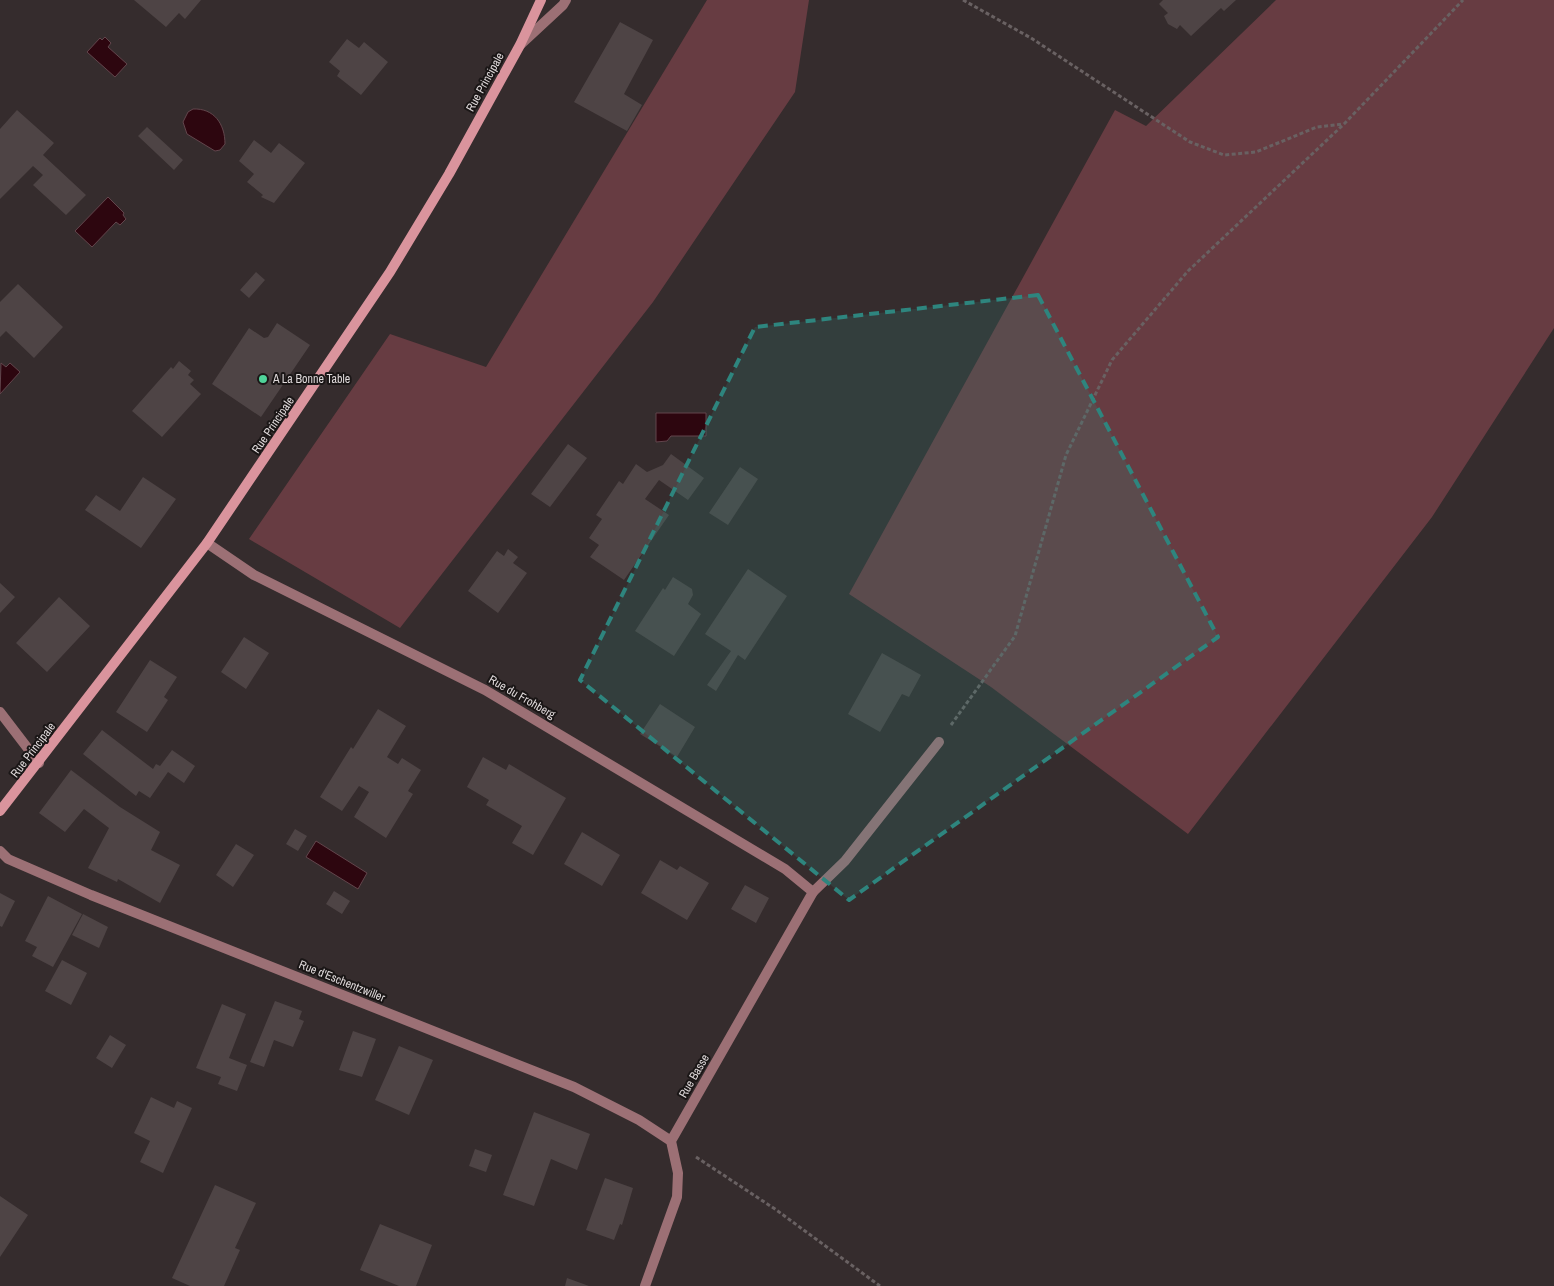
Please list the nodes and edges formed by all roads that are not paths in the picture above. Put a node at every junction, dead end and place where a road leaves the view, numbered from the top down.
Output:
1 (541, 0) edge
2 (566, 0) edge
3 (520, 45) junction
4 (207, 542) junction
5 (0, 712) edge
6 (940, 742) road end
7 (39, 763) junction
8 (0, 811) edge
9 (0, 851) edge
10 (813, 892) junction
11 (671, 1141) junction
12 (644, 1286) edge

1 - 3 main road, Rue Principale
2 - 3 street
3 - 4 main road, Rue Principale
4 - 7 main road, Rue Principale
4 - 10 street, Rue du Frohberg
5 - 7 street
6 - 10 street, Rue Basse
7 - 8 main road, Rue Principale
9 - 11 street, Rue d'Eschentzwiller
10 - 11 street, Rue Basse
11 - 12 street

